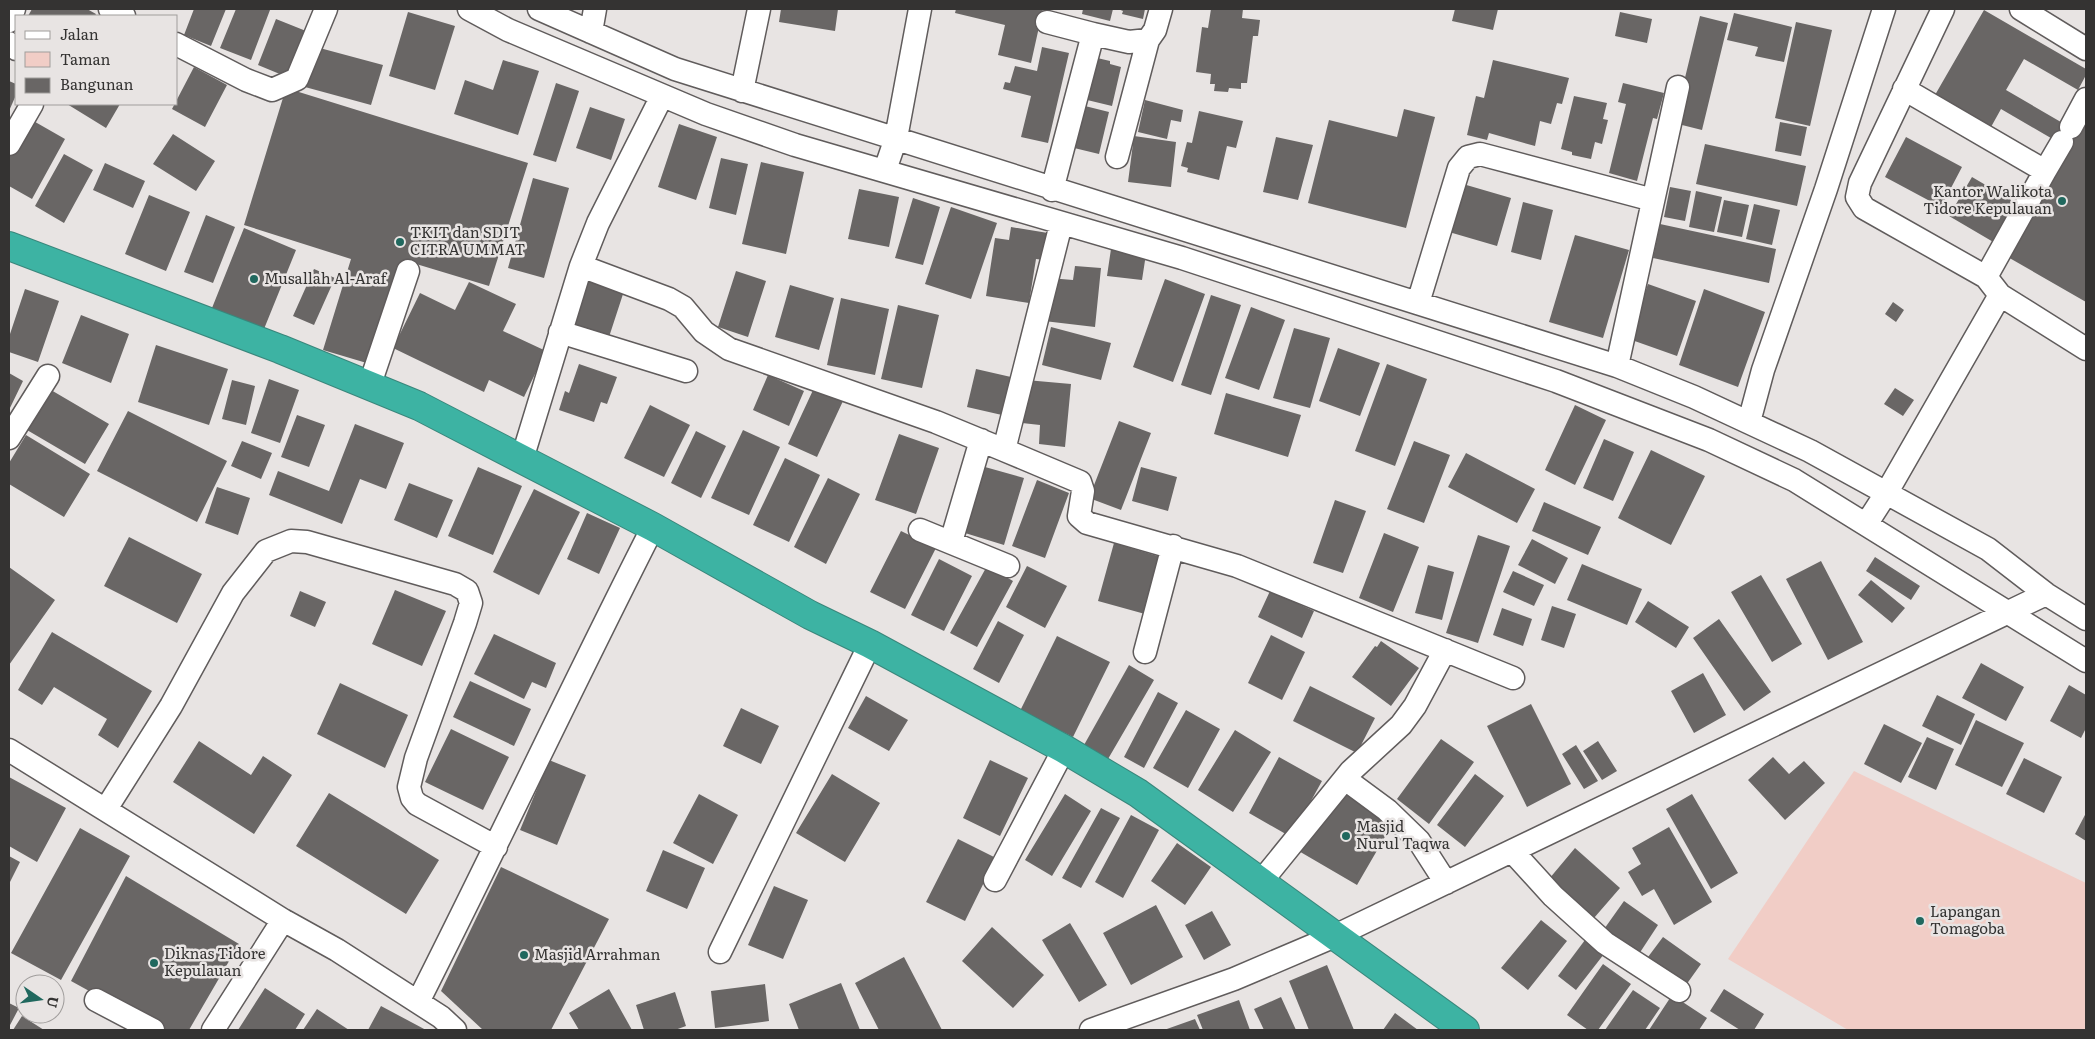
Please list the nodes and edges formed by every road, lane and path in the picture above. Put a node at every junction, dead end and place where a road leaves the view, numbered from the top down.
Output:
1 (14, 9) edge
2 (110, 9) edge
3 (326, 9) edge
4 (469, 9) edge
5 (539, 9) edge
6 (595, 9) edge
7 (759, 9) edge
8 (920, 9) edge
9 (1161, 9) edge
10 (1884, 9) edge
11 (1943, 9) edge
12 (2021, 9) edge
13 (122, 15) edge
14 (9, 21) edge
15 (1047, 22) dead end
16 (591, 32) junction
17 (1092, 34) junction
18 (1148, 40) junction
19 (178, 45) edge
20 (2086, 48) edge
21 (1678, 87) dead end
22 (1904, 89) junction
23 (742, 91) junction
24 (662, 96) junction
25 (2086, 99) edge
26 (31, 105) edge
27 (896, 138) junction
28 (9, 144) edge
29 (1117, 157) dead end
30 (885, 170) junction
31 (2045, 171) junction
32 (1052, 190) junction
33 (1653, 200) junction
34 (1061, 224) junction
35 (9, 246) edge
36 (581, 266) junction
37 (408, 271) dead end
38 (1986, 277) junction
39 (2000, 295) junction
40 (1418, 302) junction
41 (560, 332) junction
42 (2086, 349) edge
43 (1617, 366) junction
44 (686, 371) dead end
45 (48, 376) dead end
46 (370, 384) junction
47 (1749, 422) junction
48 (9, 438) edge
49 (982, 440) junction
50 (1004, 450) junction
51 (522, 460) junction
52 (1887, 492) junction
53 (1867, 523) junction
54 (653, 527) junction
55 (920, 530) dead end
56 (951, 542) junction
57 (1172, 546) junction
58 (1008, 566) dead end
59 (2046, 594) junction
60 (2008, 612) junction
61 (2086, 618) edge
62 (870, 644) junction
63 (1445, 650) junction
64 (1145, 652) dead end
65 (2086, 660) edge
66 (1513, 678) dead end
67 (1064, 749) junction
68 (9, 750) edge
69 (1345, 779) junction
70 (106, 809) junction
71 (496, 847) junction
72 (1512, 851) junction
73 (996, 880) dead end
74 (1260, 883) junction
75 (1446, 883) junction
76 (283, 920) junction
77 (1334, 936) junction
78 (720, 952) dead end
79 (1680, 991) dead end
80 (96, 1000) dead end
81 (418, 1002) junction
82 (1136, 1023) edge
83 (153, 1030) edge
84 (212, 1030) edge
85 (455, 1030) edge
86 (1091, 1030) edge
87 (1465, 1030) edge

1 - 14 street
2 - 13 street
3 - 19 street
4 - 24 street
5 - 16 street
6 - 16 street
7 - 23 street
8 - 27 street
9 - 18 street
10 - 47 street
11 - 22 street
12 - 20 street
15 - 17 street
16 - 23 street
17 - 18 street
17 - 32 street
18 - 29 street
21 - 33 street
22 - 31 street
22 - 38 street
23 - 27 street
24 - 30 street
24 - 36 street
25 - 31 street
26 - 28 street
27 - 30 street
27 - 32 street
30 - 34 street
31 - 38 street
32 - 40 street
33 - 40 street
33 - 43 street
34 - 50 street
34 - 53 street
35 - 46 highway
36 - 41 street
36 - 49 street
37 - 46 street
38 - 39 street
39 - 42 street
39 - 52 street
40 - 43 street
41 - 44 street
41 - 51 street
43 - 47 street
45 - 48 street
46 - 51 highway
47 - 52 street
49 - 50 street
49 - 56 street
50 - 57 street
51 - 54 highway
52 - 53 street
52 - 59 street
53 - 60 street
54 - 62 highway
54 - 71 street
55 - 56 street
56 - 58 street
57 - 63 street
57 - 64 street
59 - 60 street
59 - 61 street
60 - 65 street
60 - 72 street
62 - 67 highway
62 - 78 street
63 - 66 street
63 - 69 street
67 - 73 street
67 - 74 highway
68 - 70 street
69 - 74 street
69 - 75 street
70 - 71 street
70 - 76 street
71 - 81 street
72 - 75 street
72 - 79 street
74 - 77 highway
75 - 77 street
76 - 81 street
76 - 84 street
77 - 82 street
77 - 87 highway
80 - 83 street
81 - 85 street
82 - 86 street

